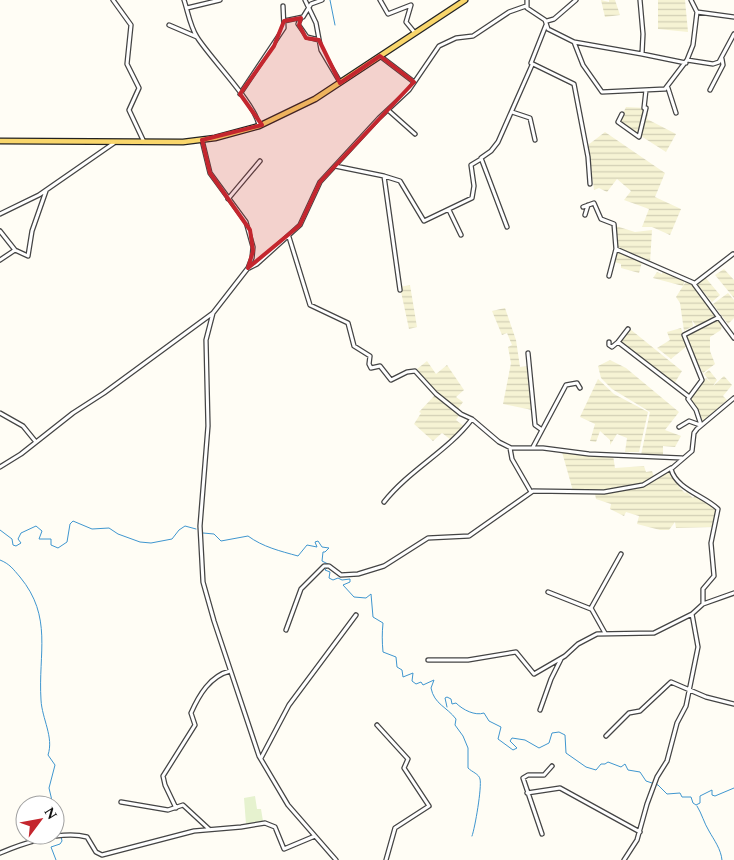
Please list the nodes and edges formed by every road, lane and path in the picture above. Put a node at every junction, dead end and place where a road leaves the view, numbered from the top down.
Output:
1 (113, 0) edge
2 (184, 0) edge
3 (220, 0) edge
4 (305, 0) edge
5 (322, 0) edge
6 (380, 0) edge
7 (465, 0) edge
8 (526, 0) edge
9 (576, 0) edge
10 (640, 0) edge
11 (691, 0) edge
12 (283, 6) dead end
13 (526, 6) junction
14 (308, 7) junction
15 (187, 8) junction
16 (698, 12) junction
17 (734, 16) edge
18 (301, 18) junction
19 (284, 21) junction
20 (546, 21) junction
21 (169, 25) dead end
22 (415, 33) junction
23 (734, 34) edge
24 (197, 38) junction
25 (318, 40) junction
26 (573, 41) junction
27 (642, 54) junction
28 (380, 56) junction
29 (722, 59) junction
30 (686, 61) junction
31 (532, 65) junction
32 (414, 82) junction
33 (340, 83) junction
34 (668, 88) junction
35 (646, 90) junction
36 (710, 90) dead end
37 (240, 94) junction
38 (388, 110) junction
39 (512, 112) junction
40 (676, 113) dead end
41 (622, 114) dead end
42 (259, 126) junction
43 (415, 134) dead end
44 (202, 140) junction
45 (535, 140) dead end
46 (0, 141) edge
47 (114, 143) junction
48 (145, 143) junction
49 (481, 159) junction
50 (260, 161) dead end
51 (334, 166) junction
52 (384, 176) junction
53 (590, 184) dead end
54 (46, 191) junction
55 (228, 199) junction
56 (583, 201) dead end
57 (588, 204) junction
58 (583, 207) dead end
59 (449, 210) junction
60 (0, 214) edge
61 (585, 215) dead end
62 (508, 227) dead end
63 (0, 231) edge
64 (461, 235) dead end
65 (289, 236) junction
66 (616, 249) junction
67 (15, 250) junction
68 (734, 255) edge
69 (0, 260) edge
70 (248, 268) junction
71 (609, 276) dead end
72 (694, 283) junction
73 (400, 290) dead end
74 (213, 312) junction
75 (719, 318) junction
76 (628, 329) dead end
77 (734, 338) edge
78 (610, 342) dead end
79 (618, 342) junction
80 (528, 353) dead end
81 (580, 388) dead end
82 (688, 396) junction
83 (734, 398) edge
84 (0, 413) edge
85 (472, 419) junction
86 (700, 425) junction
87 (679, 427) dead end
88 (542, 430) junction
89 (36, 442) junction
90 (533, 447) junction
91 (510, 448) junction
92 (682, 458) junction
93 (0, 466) edge
94 (672, 467) junction
95 (531, 492) junction
96 (384, 502) dead end
97 (621, 554) dead end
98 (548, 592) dead end
99 (734, 593) edge
100 (702, 604) junction
101 (592, 610) junction
102 (692, 614) junction
103 (356, 615) dead end
104 (286, 630) dead end
105 (605, 633) junction
106 (562, 658) junction
107 (428, 660) dead end
108 (230, 671) junction
109 (689, 689) junction
110 (734, 704) edge
111 (540, 710) dead end
112 (376, 725) dead end
113 (606, 736) dead end
114 (261, 759) junction
115 (552, 766) dead end
116 (527, 793) junction
117 (121, 802) dead end
118 (176, 808) junction
119 (210, 830) junction
120 (640, 832) junction
121 (542, 834) dead end
122 (315, 836) junction
123 (0, 853) edge
124 (336, 860) edge
125 (386, 860) edge
126 (624, 860) edge

1 - 48 street
2 - 15 street
3 - 15 street
4 - 14 street
5 - 14 street
6 - 22 street
7 - 22 main road
8 - 13 street
9 - 20 street
10 - 27 street
11 - 16 street
12 - 19 street
13 - 20 street
13 - 32 street
14 - 18 street
14 - 25 street
15 - 24 street
16 - 17 street
16 - 30 street
18 - 19 street
18 - 25 street
19 - 37 street
20 - 26 street
20 - 31 street
21 - 24 street
22 - 28 main road
23 - 29 street
24 - 37 street
25 - 33 street
26 - 27 street
26 - 35 street
27 - 30 street
28 - 32 street
28 - 33 main road
29 - 30 street
29 - 36 street
30 - 34 street
31 - 39 street
31 - 53 street
32 - 38 street
33 - 42 main road
34 - 35 street
34 - 40 street
35 - 41 street
37 - 42 street
38 - 43 street
38 - 51 street
39 - 45 street
39 - 49 street
42 - 44 main road
44 - 48 main road
44 - 55 street
46 - 47 main road
47 - 48 main road
47 - 54 street
49 - 59 street
49 - 62 street
50 - 55 street
51 - 52 street
51 - 65 street
52 - 59 street
52 - 73 street
54 - 60 street
54 - 67 street
55 - 70 street
56 - 57 street
57 - 58 street
57 - 61 street
57 - 66 street
59 - 64 street
63 - 67 street
65 - 70 street
65 - 85 street
66 - 71 street
66 - 72 street
67 - 69 street
68 - 72 street
70 - 74 street
72 - 75 street
74 - 89 street
74 - 108 street
75 - 77 street
75 - 82 street
76 - 79 street
78 - 79 street
79 - 82 street
80 - 88 street
81 - 88 street
82 - 86 street
83 - 86 street
84 - 89 street
85 - 91 street
85 - 96 street
86 - 87 street
86 - 92 street
88 - 90 street
89 - 93 street
90 - 91 street
90 - 92 street
91 - 95 street
92 - 94 street
94 - 95 street
94 - 100 street
95 - 104 street
97 - 101 street
98 - 101 street
99 - 100 street
100 - 102 street
101 - 105 street
102 - 105 street
102 - 109 street
103 - 114 street
105 - 106 street
106 - 107 street
106 - 111 street
108 - 114 street
108 - 118 street
109 - 110 street
109 - 113 street
109 - 120 street
112 - 125 street
114 - 122 street
115 - 116 street
116 - 120 street
116 - 121 street
117 - 118 street
118 - 119 street
119 - 122 street
119 - 123 street
120 - 126 street
122 - 124 street

